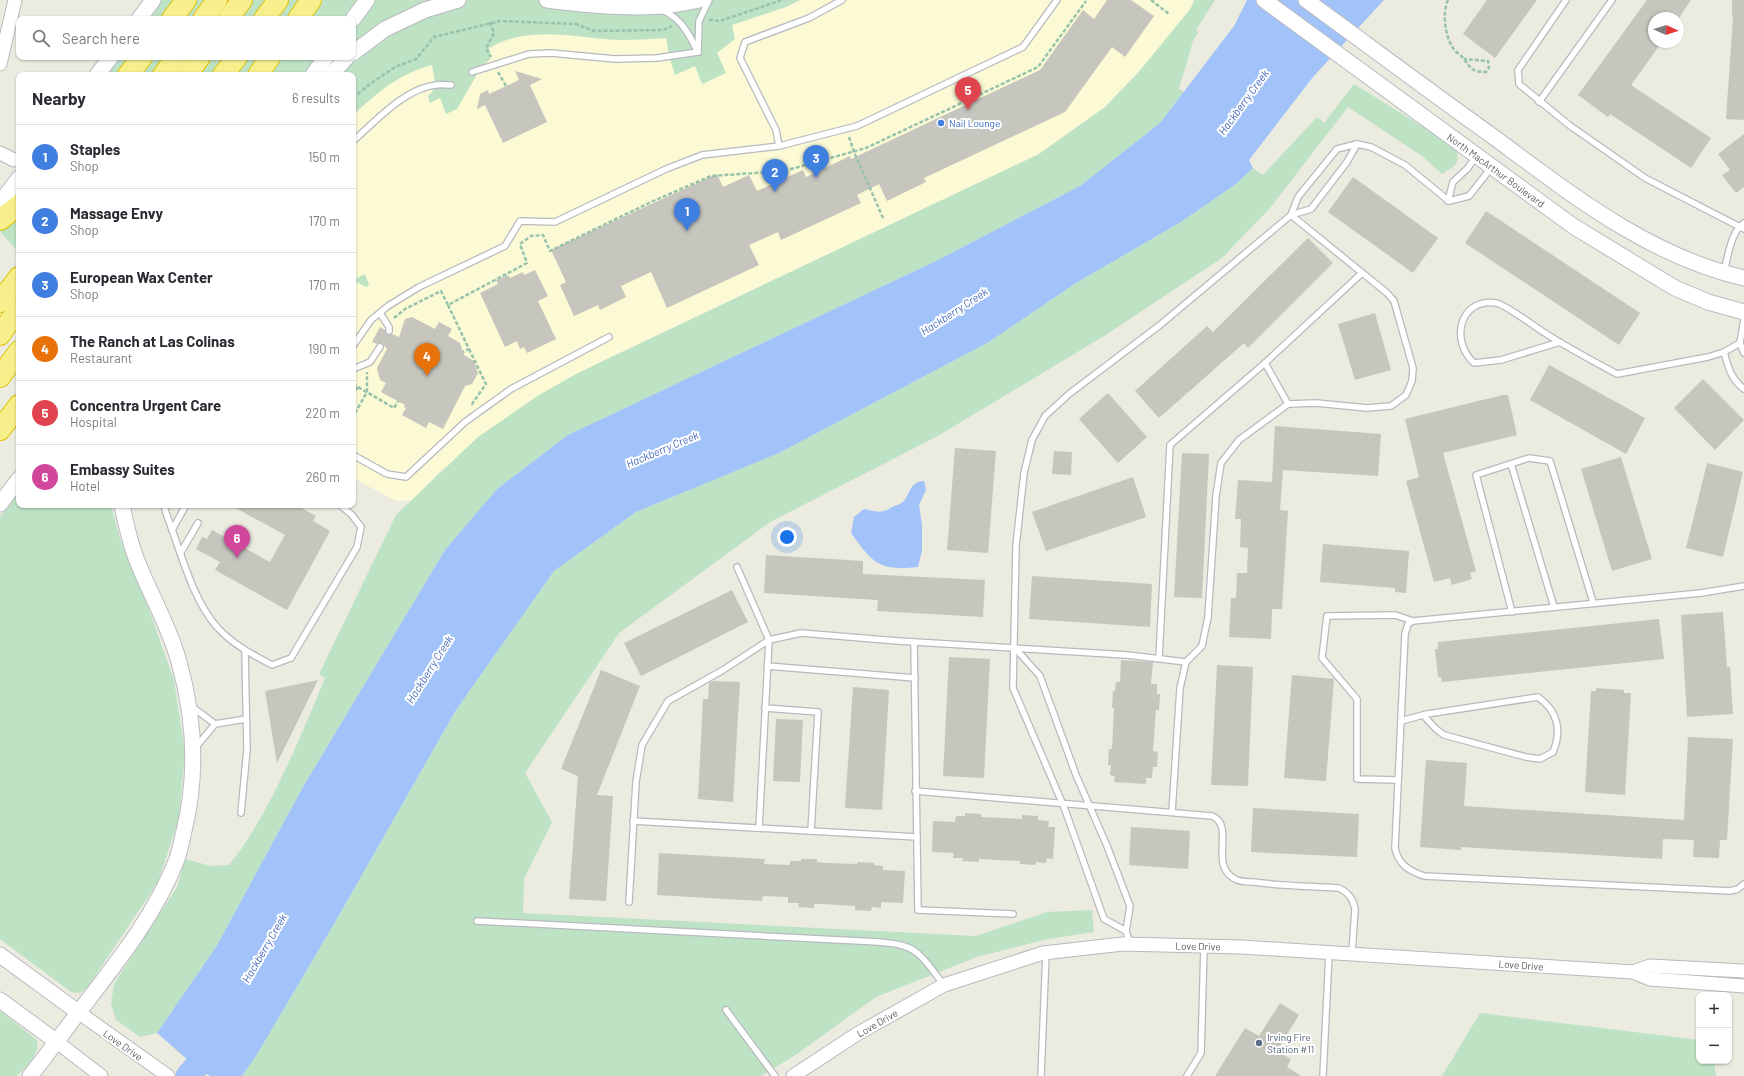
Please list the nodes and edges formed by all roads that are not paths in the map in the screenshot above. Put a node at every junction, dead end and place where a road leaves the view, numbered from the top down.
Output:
1 (15, 0) edge
2 (142, 0) edge
3 (153, 0) edge
4 (186, 0) edge
5 (217, 0) edge
6 (242, 0) edge
7 (278, 0) edge
8 (311, 0) edge
9 (367, 0) edge
10 (458, 0) edge
11 (547, 0) edge
12 (699, 0) edge
13 (709, 0) edge
14 (842, 0) edge
15 (1057, 0) edge
16 (1264, 0) edge
17 (1306, 0) edge
18 (1566, 0) edge
19 (1612, 0) edge
20 (655, 6) junction
21 (134, 16) edge
22 (141, 16) edge
23 (174, 16) edge
24 (205, 16) edge
25 (230, 16) edge
26 (266, 16) edge
27 (300, 16) edge
28 (355, 16) edge
29 (356, 51) edge
30 (698, 52) junction
31 (109, 60) edge
32 (140, 60) edge
33 (174, 60) edge
34 (198, 60) edge
35 (235, 60) edge
36 (236, 60) edge
37 (268, 60) edge
38 (324, 60) edge
39 (344, 60) edge
40 (0, 64) edge
41 (99, 72) edge
42 (130, 72) edge
43 (165, 72) edge
44 (189, 72) edge
45 (225, 72) edge
46 (230, 72) edge
47 (260, 72) edge
48 (315, 72) edge
49 (334, 72) edge
50 (472, 72) dead end
51 (451, 85) dead end
52 (1539, 102) junction
53 (356, 137) edge
54 (1357, 144) junction
55 (779, 146) junction
56 (0, 153) edge
57 (1476, 156) junction
58 (16, 160) edge
59 (1491, 166) junction
60 (16, 182) edge
61 (1448, 201) junction
62 (0, 203) edge
63 (16, 207) edge
64 (1292, 215) junction
65 (0, 220) edge
66 (1742, 226) edge
67 (1362, 273) junction
68 (1723, 273) junction
69 (1744, 278) edge
70 (16, 281) edge
71 (0, 302) edge
72 (16, 312) edge
73 (1744, 312) edge
74 (380, 313) junction
75 (1744, 319) edge
76 (388, 331) dead end
77 (0, 335) edge
78 (609, 337) dead end
79 (356, 342) edge
80 (1560, 342) junction
81 (1740, 342) junction
82 (380, 347) dead end
83 (1724, 352) junction
84 (1744, 354) edge
85 (16, 355) edge
86 (1265, 363) junction
87 (356, 368) edge
88 (0, 377) edge
89 (1744, 389) edge
90 (1288, 404) junction
91 (16, 409) edge
92 (0, 430) edge
93 (356, 458) edge
94 (1511, 464) junction
95 (16, 483) edge
96 (0, 504) edge
97 (123, 508) edge
98 (165, 508) edge
99 (184, 508) edge
100 (344, 508) edge
101 (198, 523) dead end
102 (172, 530) junction
103 (181, 552) junction
104 (737, 567) dead end
105 (1744, 586) edge
106 (1593, 602) junction
107 (1554, 607) junction
108 (1512, 612) junction
109 (1412, 621) junction
110 (768, 640) junction
111 (914, 642) junction
112 (1015, 648) junction
113 (246, 651) junction
114 (1159, 658) junction
115 (1186, 662) junction
116 (767, 666) junction
117 (915, 678) junction
118 (189, 704) junction
119 (765, 708) junction
120 (1423, 715) junction
121 (246, 719) junction
122 (1401, 721) junction
123 (215, 724) junction
124 (194, 749) junction
125 (1398, 780) junction
126 (916, 791) junction
127 (1063, 804) junction
128 (1089, 806) junction
129 (241, 812) dead end
130 (1172, 812) junction
131 (633, 821) junction
132 (759, 828) junction
133 (811, 831) junction
134 (917, 837) junction
135 (1744, 884) edge
136 (629, 902) dead end
137 (1013, 914) dead end
138 (477, 921) dead end
139 (1126, 931) junction
140 (1131, 944) junction
141 (1204, 946) junction
142 (1046, 953) junction
143 (1329, 953) junction
144 (1352, 954) junction
145 (0, 955) edge
146 (1744, 971) edge
147 (1633, 972) junction
148 (944, 985) junction
149 (1744, 986) edge
150 (0, 1000) edge
151 (726, 1010) dead end
152 (78, 1012) junction
153 (57, 1042) junction
154 (99, 1074) edge
155 (30, 1076) edge
156 (168, 1076) edge
157 (775, 1076) edge
158 (793, 1076) edge
159 (1041, 1076) edge
160 (1187, 1076) edge
161 (1323, 1076) edge

1 - 40 street
2 - 21 main road
3 - 22 main road
4 - 23 highway
5 - 24 highway
6 - 25 highway
7 - 26 highway
8 - 27 highway
9 - 28 main road
10 - 29 main road
11 - 20 main road
12 - 20 main road
13 - 30 lane
14 - 55 lane
15 - 55 lane
16 - 57 main road, North MacArthur Boulevard
17 - 68 main road
18 - 52 lane
19 - 52 lane
20 - 30 lane
30 - 50 lane
31 - 41 main road
32 - 42 highway
33 - 43 highway
34 - 44 highway
35 - 45 highway
36 - 46 highway
37 - 47 highway
38 - 48 main road
39 - 49 main road
51 - 53 lane
52 - 66 lane
54 - 61 lane
54 - 64 lane
54 - 64 lane
55 - 74 lane
56 - 58 street
57 - 59 main road, North MacArthur Boulevard
57 - 61 lane
59 - 61 lane
59 - 73 main road, North MacArthur Boulevard
60 - 62 main road
63 - 65 highway
64 - 67 lane
64 - 112 lane
66 - 68 lane
67 - 86 lane
67 - 90 lane
68 - 69 main road
70 - 71 highway
72 - 77 highway
74 - 76 lane
74 - 79 lane
75 - 81 lane
78 - 93 lane
80 - 80 lane
80 - 83 lane
81 - 83 lane
81 - 84 lane
82 - 87 lane
83 - 89 lane
85 - 88 highway
86 - 90 lane
86 - 114 lane
90 - 115 lane
91 - 92 highway
94 - 106 lane
94 - 107 lane
94 - 108 lane
95 - 96 main road
97 - 118 main road
98 - 102 lane
99 - 102 lane
100 - 113 lane
101 - 103 lane
102 - 103 lane
103 - 113 lane
104 - 110 lane
105 - 106 lane
106 - 107 lane
107 - 108 lane
108 - 109 lane
109 - 122 lane
109 - 125 lane
110 - 111 lane
110 - 116 lane
110 - 131 lane
111 - 112 lane
111 - 117 lane
112 - 114 lane
112 - 127 lane
112 - 128 lane
113 - 121 lane
114 - 115 lane
115 - 130 lane
116 - 117 lane
116 - 119 lane
117 - 126 lane
118 - 123 lane
118 - 124 main road
119 - 132 lane
119 - 133 lane
120 - 120 lane
120 - 122 lane
121 - 123 lane
121 - 129 lane
122 - 125 lane
123 - 124 lane
124 - 152 main road
125 - 135 lane
126 - 127 lane
126 - 134 lane
127 - 128 lane
127 - 139 lane
128 - 130 lane
128 - 139 lane
130 - 144 lane
131 - 132 lane
131 - 136 lane
132 - 133 lane
133 - 134 lane
134 - 137 lane
138 - 148 lane
139 - 140 lane
140 - 141 street, Love Drive
140 - 142 street, Love Drive
141 - 143 street, Love Drive
141 - 160 lane
142 - 148 street, Love Drive
142 - 159 lane
143 - 144 street, Love Drive
143 - 161 lane
144 - 147 street, Love Drive
145 - 152 main road
146 - 147 street, Love Drive
147 - 149 street, Love Drive
148 - 158 street, Love Drive
150 - 153 main road
151 - 157 lane
152 - 153 main road
152 - 156 street, Love Drive
153 - 154 street
153 - 155 main road

